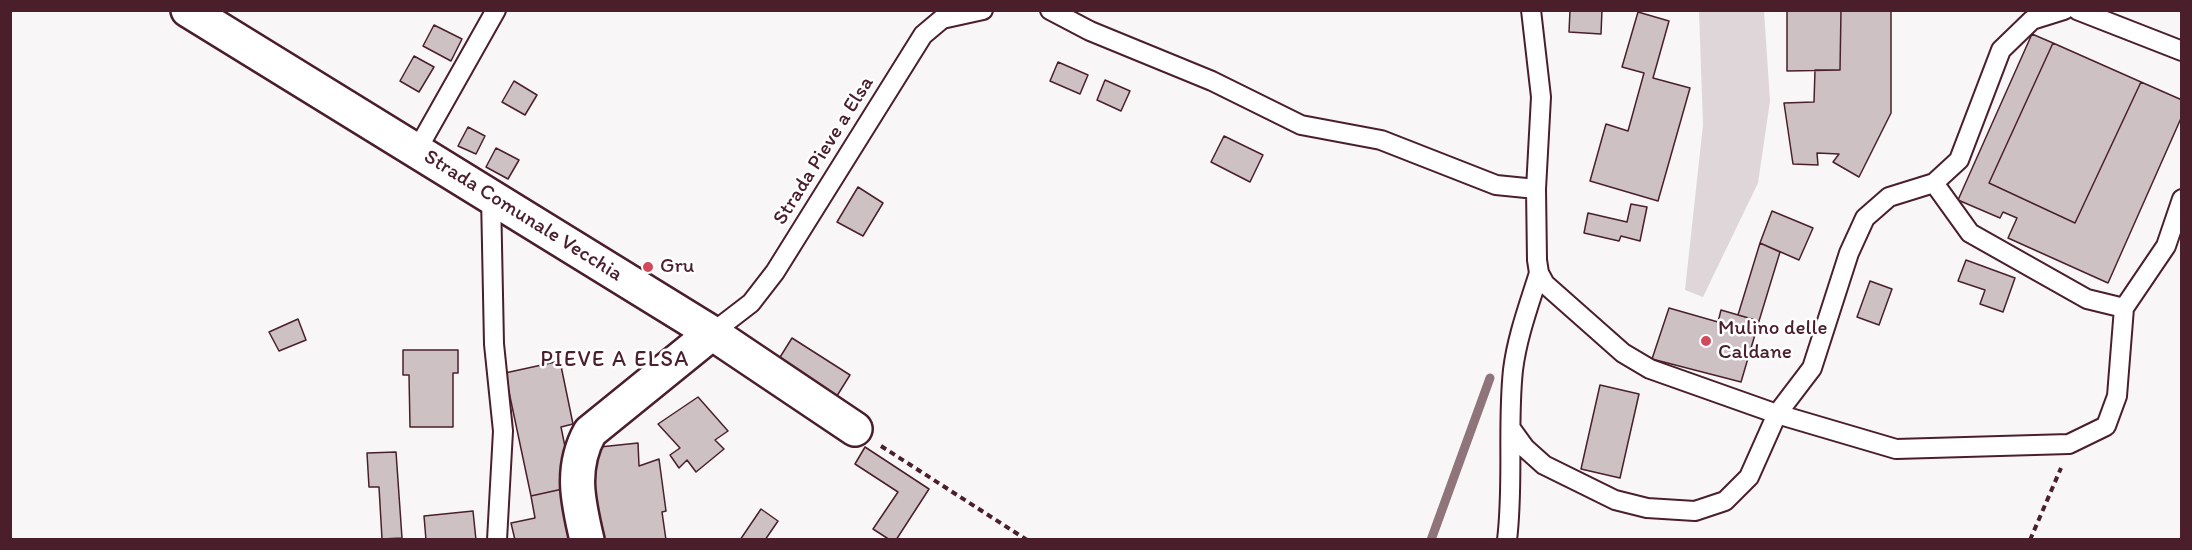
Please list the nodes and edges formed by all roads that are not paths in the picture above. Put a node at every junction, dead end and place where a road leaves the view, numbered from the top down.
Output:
1 (188, 10) edge
2 (496, 10) edge
3 (983, 10) edge
4 (1050, 10) edge
5 (1531, 10) edge
6 (2064, 10) edge
7 (2077, 10) edge
8 (2181, 51) edge
9 (417, 150) junction
10 (1934, 183) junction
11 (1536, 189) junction
12 (491, 196) junction
13 (2181, 199) edge
14 (1539, 273) junction
15 (2124, 308) junction
16 (712, 333) junction
17 (1777, 414) junction
18 (855, 429) road end
19 (1512, 430) junction
20 (497, 540) edge
21 (587, 540) edge
22 (1507, 540) edge

1 - 9 street, Strada Comunale Vecchia
2 - 9 lane
3 - 16 lane, Strada Pieve a Elsa
4 - 11 lane
5 - 11 lane
6 - 10 lane
7 - 8 lane
9 - 12 street, Strada Comunale Vecchia
10 - 15 lane
10 - 17 lane
11 - 14 lane
12 - 16 street, Strada Comunale Vecchia
12 - 20 lane
13 - 15 lane
14 - 17 lane
14 - 19 lane
15 - 17 lane
16 - 18 street, Strada Comunale Vecchia
16 - 21 street
17 - 19 lane
19 - 22 lane

